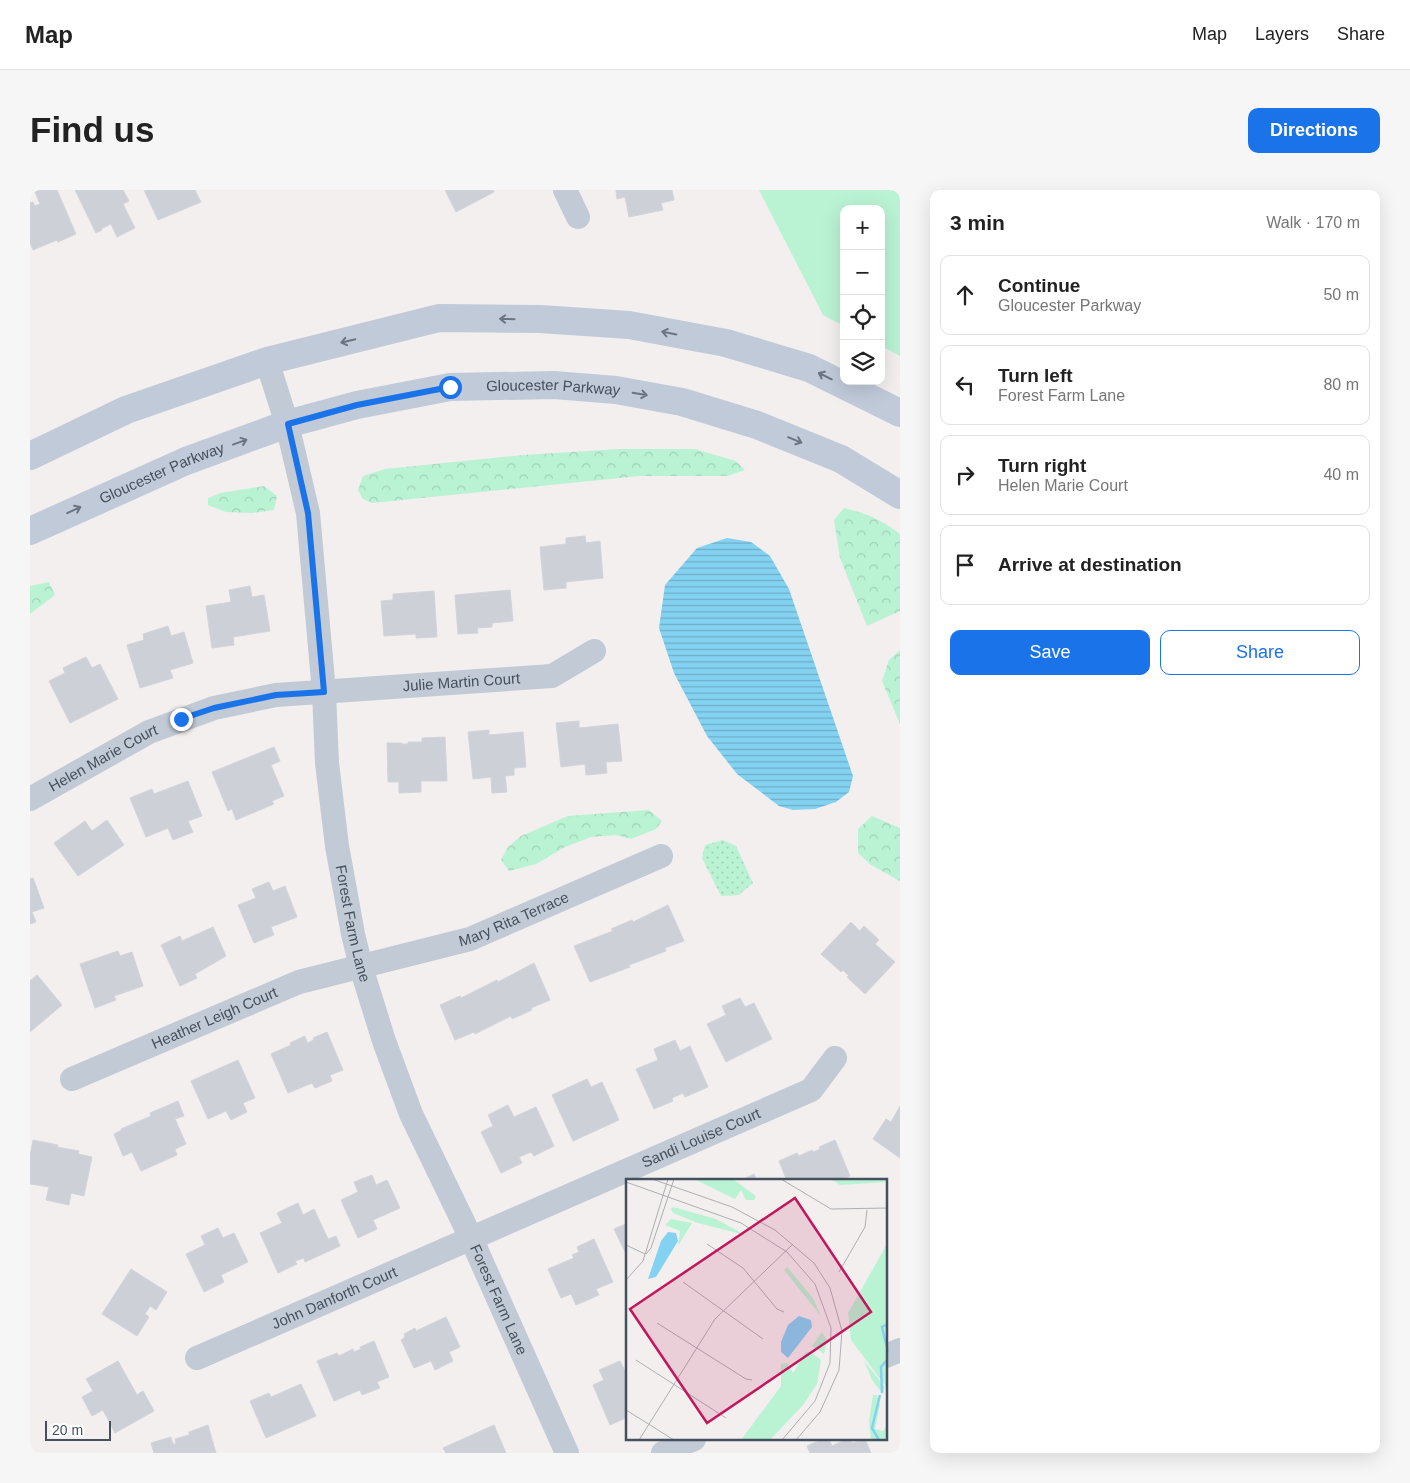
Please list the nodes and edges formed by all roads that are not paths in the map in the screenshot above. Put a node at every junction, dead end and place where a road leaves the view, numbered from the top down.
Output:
1 (565, 190) edge
2 (578, 217) dead end
3 (267, 360) junction
4 (900, 413) edge
5 (288, 424) junction
6 (30, 456) edge
7 (900, 495) edge
8 (30, 531) edge
9 (594, 652) dead end
10 (324, 692) junction
11 (30, 799) edge
12 (661, 856) dead end
13 (361, 967) junction
14 (836, 1058) dead end
15 (72, 1079) dead end
16 (471, 1238) junction
17 (900, 1350) edge
18 (888, 1355) edge
19 (197, 1358) dead end
20 (692, 1440) edge
21 (567, 1453) edge
22 (663, 1453) edge

1 - 2 street
4 -> 3 main road
3 - 5 street, Forest Farm Lane
3 - 6 main road
5 -> 7 main road, Gloucester Parkway
8 -> 5 main road, Gloucester Parkway
5 - 10 street, Forest Farm Lane
9 - 10 street, Julie Martin Court
10 - 11 street, Helen Marie Court
10 - 13 street, Forest Farm Lane
12 - 13 street, Mary Rita Terrace
13 - 15 street, Heather Leigh Court
13 - 16 street, Forest Farm Lane
14 - 16 street, Sandi Louise Court
16 - 19 street, John Danforth Court
16 - 21 street, Forest Farm Lane
17 - 18 street
20 - 22 street

